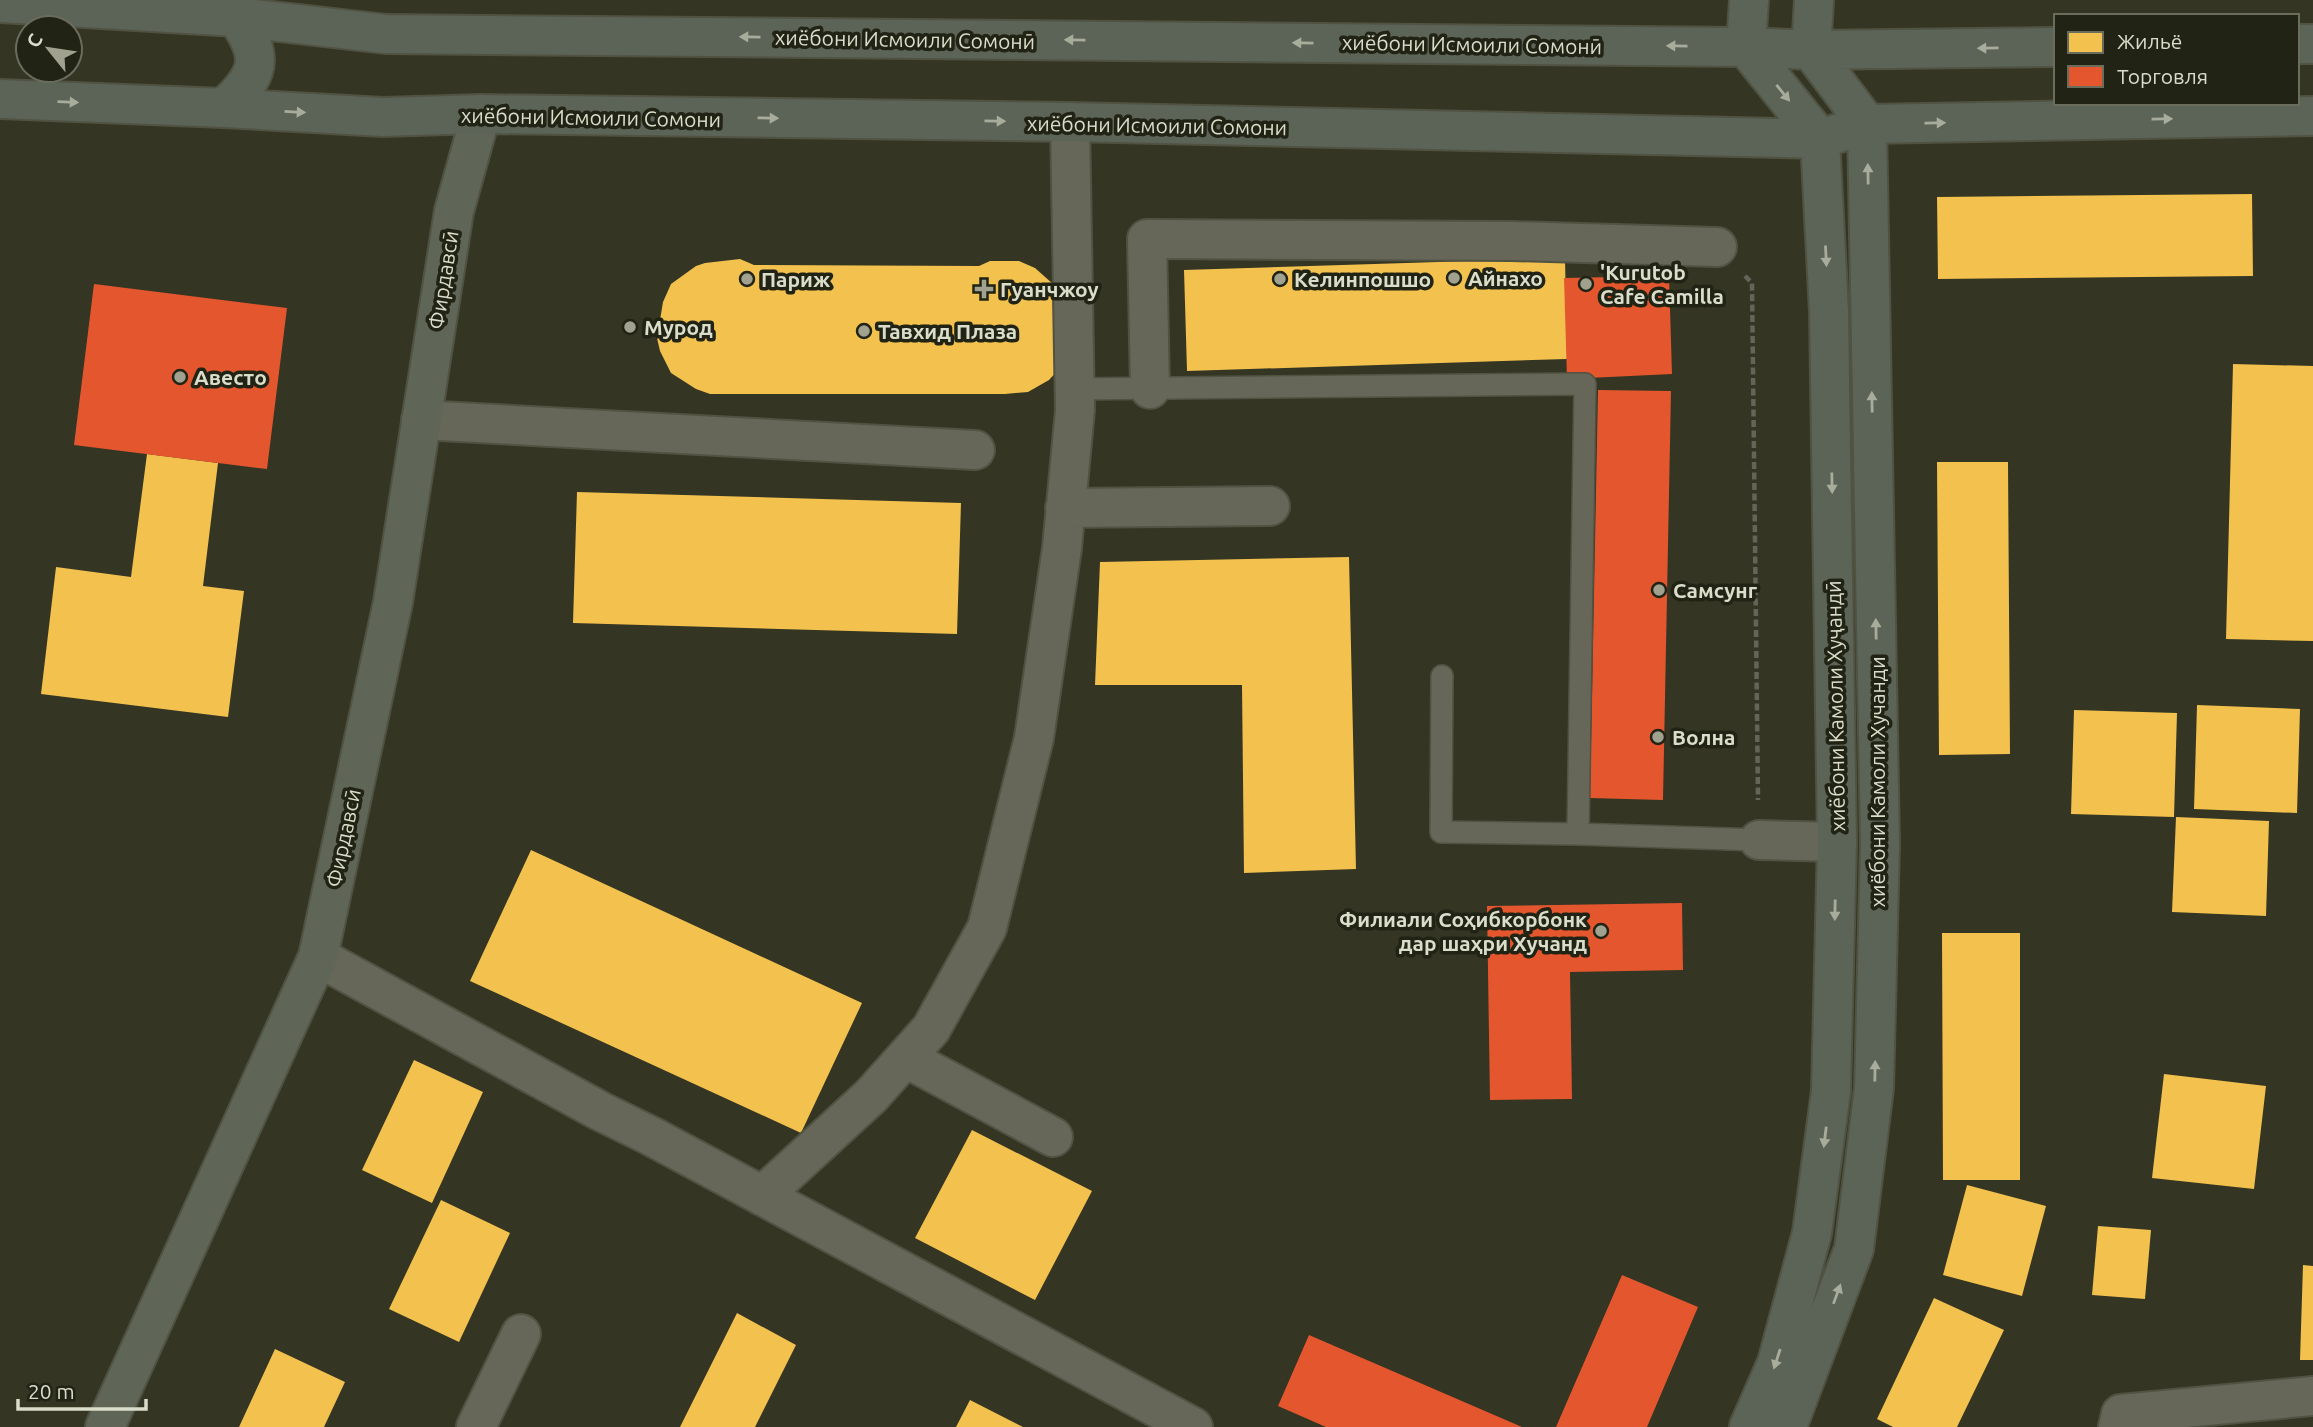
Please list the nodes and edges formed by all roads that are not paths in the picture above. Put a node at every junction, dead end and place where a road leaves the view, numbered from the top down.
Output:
1 (1749, 0) edge
2 (1814, 0) edge
3 (0, 3) edge
4 (236, 17) junction
5 (1746, 47) junction
6 (2054, 47) edge
7 (1811, 50) junction
8 (0, 99) edge
9 (224, 108) junction
10 (481, 114) junction
11 (2313, 116) edge
12 (1070, 122) junction
13 (1867, 124) junction
14 (1820, 139) junction
15 (1717, 247) road end
16 (1073, 389) junction
17 (1150, 389) junction
18 (421, 420) junction
19 (975, 450) dead end
20 (1270, 506) dead end
21 (1065, 508) junction
22 (1442, 676) dead end
23 (1578, 834) junction
24 (1759, 840) joint
25 (1837, 842) junction
26 (318, 957) junction
27 (906, 1058) junction
28 (1053, 1137) dead end
29 (762, 1196) junction
30 (521, 1334) dead end
31 (2313, 1396) edge
32 (105, 1427) edge
33 (476, 1427) edge
34 (1193, 1427) edge
35 (1749, 1427) edge
36 (1787, 1427) edge
37 (2118, 1427) edge

1 - 5 main road
2 - 7 main road
3 - 4 main road, хиёбони Исмоили Сомонӣ
5 -> 4 main road, хиёбони Исмоили Сомонӣ
4 - 9 main road
5 - 7 main road, хиёбони Исмоили Сомонӣ
5 -> 14 main road
6 -> 7 main road
7 - 13 main road
8 -> 9 main road, хиёбони Исмоили Сомони
9 -> 10 main road, хиёбони Исмоили Сомони
10 -> 12 main road, хиёбони Исмоили Сомони
10 - 18 street, Фирдавсӣ
13 -> 11 main road, хиёбони Исмоили Сомони
12 - 14 main road, хиёбони Исмоили Сомони
12 - 16 street
13 - 14 main road, хиёбони Исмоили Сомони
36 -> 13 main road, хиёбони Камоли Хучанди
14 -> 25 main road, хиёбони Камоли Хуҷандӣ
15 - 17 street
16 - 17 lane
16 - 21 street
17 - 23 lane
18 - 19 street
18 - 26 street, Фирдавсӣ
20 - 21 street
21 - 27 street
22 - 23 lane
23 - 24 lane
24 - 25 street
25 -> 35 main road, хиёбони Камоли Хуҷандӣ
26 - 29 street
26 - 32 street, Фирдавсӣ
27 - 28 street
27 - 29 street
29 - 34 street
30 - 33 street
31 - 37 street

